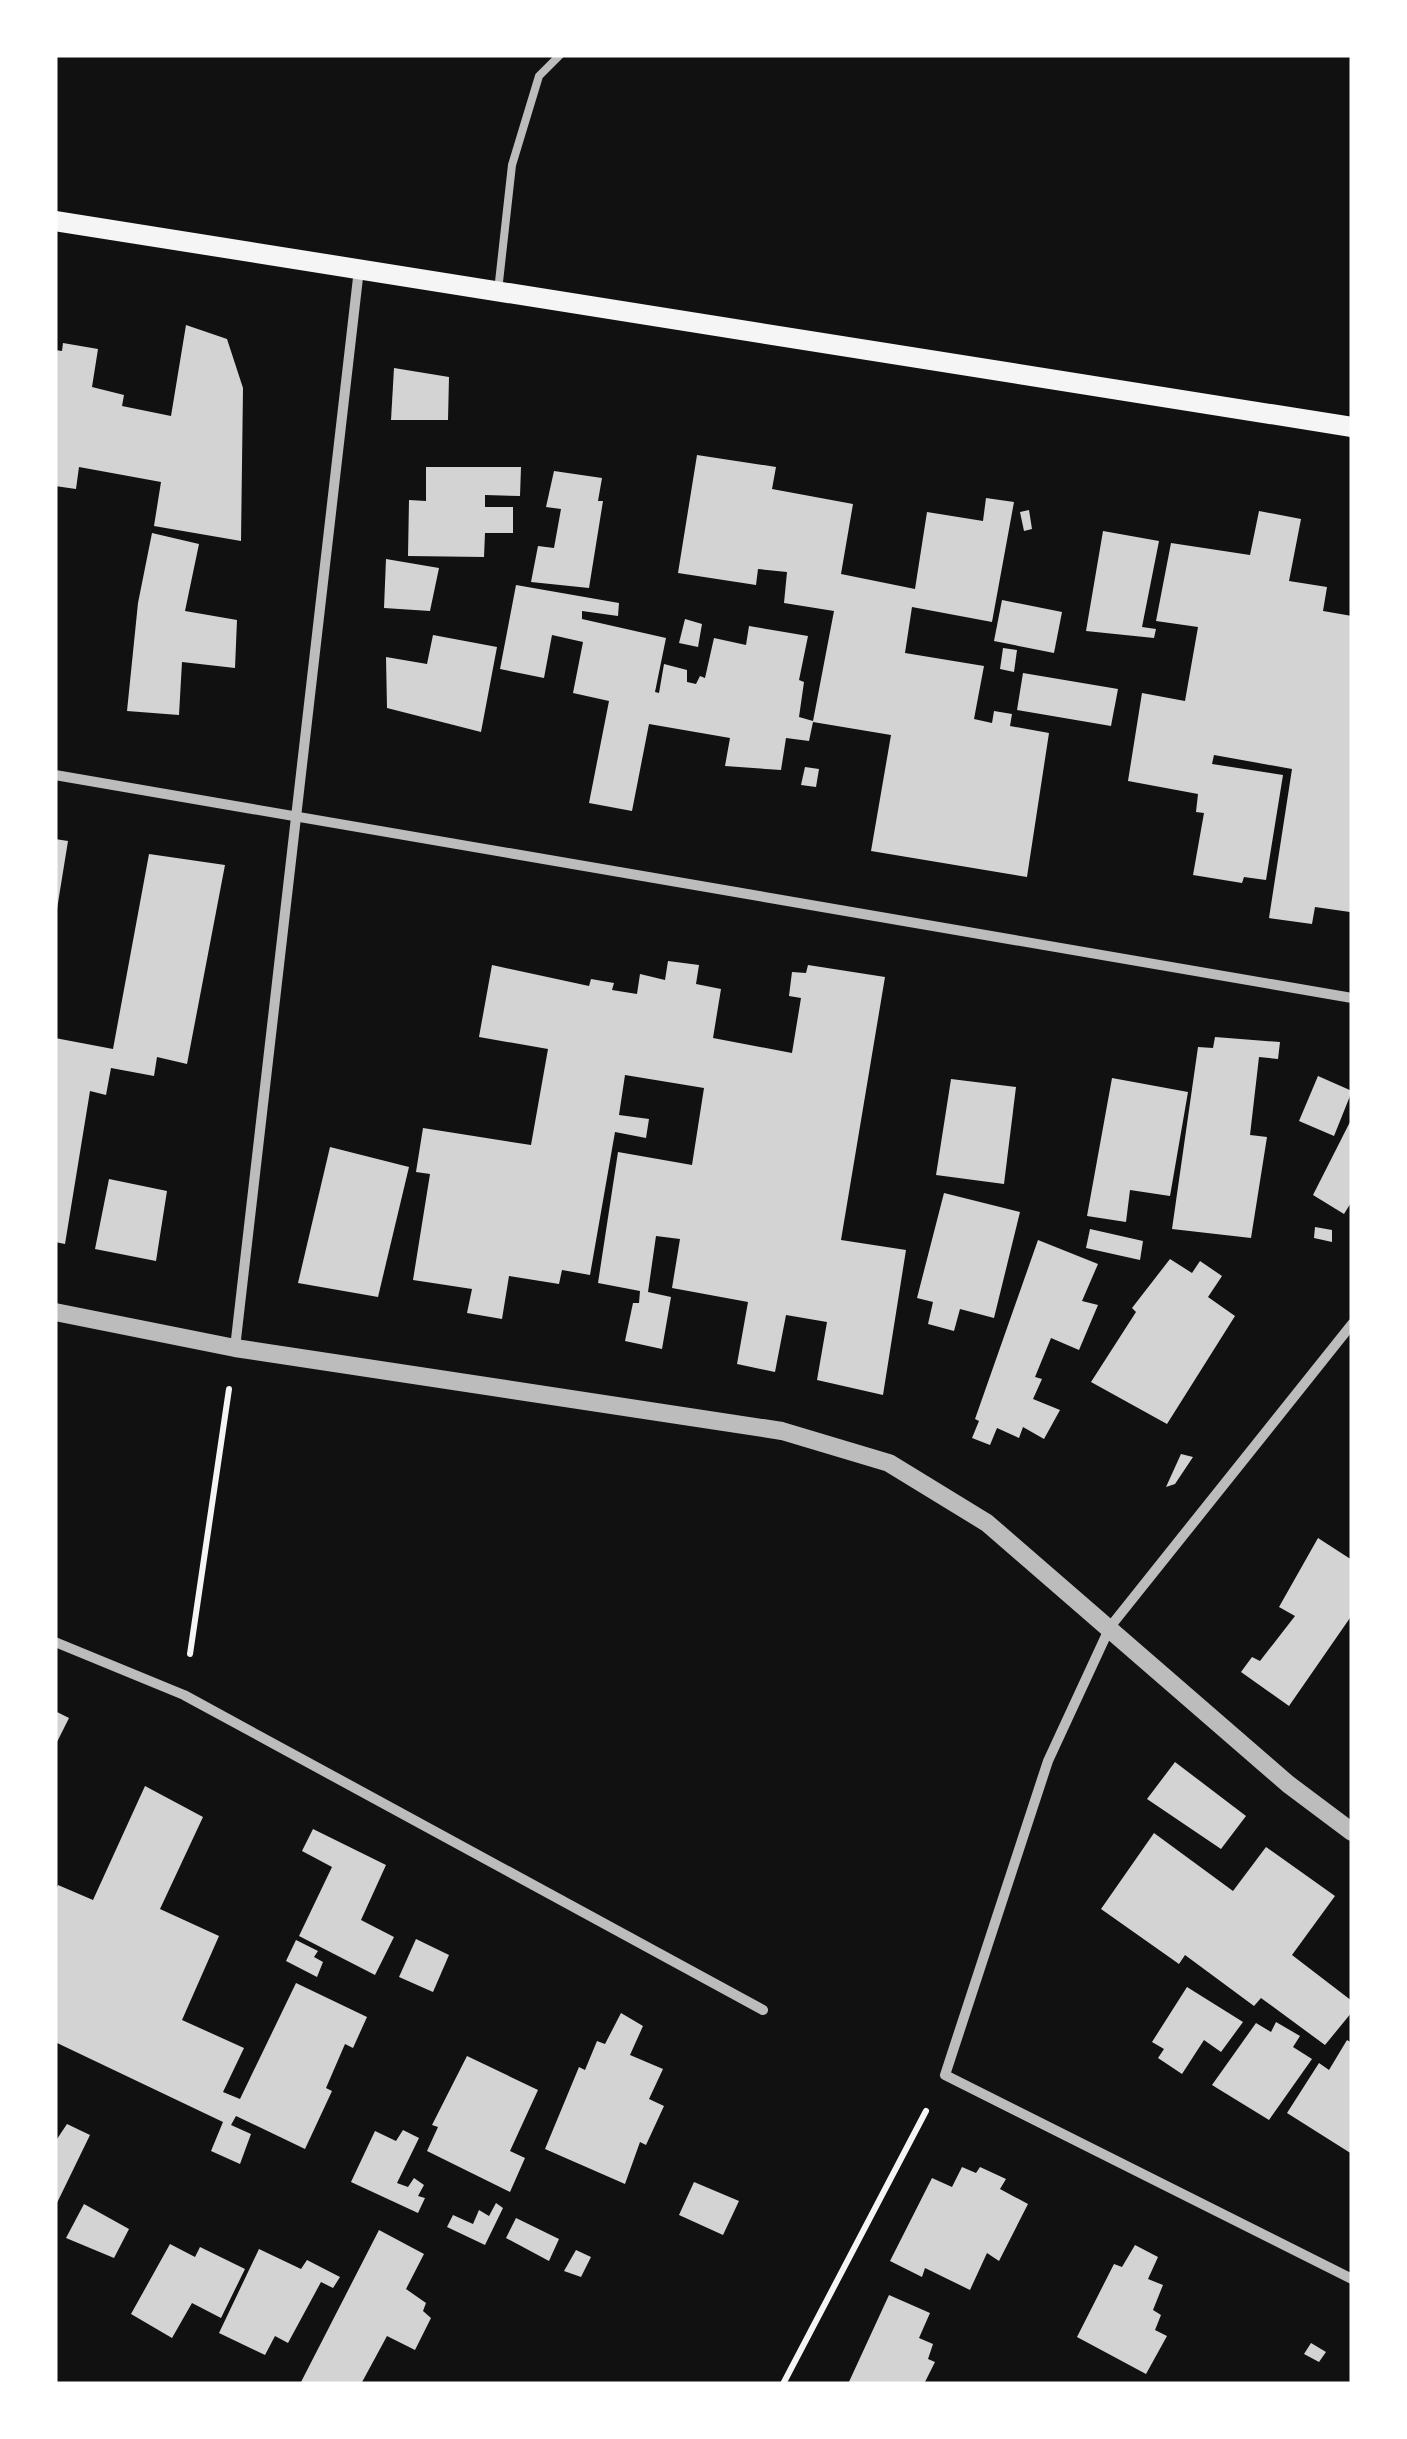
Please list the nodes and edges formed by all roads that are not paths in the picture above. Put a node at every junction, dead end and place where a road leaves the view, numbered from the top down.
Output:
1 (560, 55) edge
2 (55, 221) edge
3 (358, 270) junction
4 (498, 291) junction
5 (1351, 423) edge
6 (55, 776) edge
7 (296, 816) junction
8 (1352, 998) edge
9 (55, 1312) edge
10 (1352, 1324) edge
11 (235, 1348) junction
12 (1110, 1627) junction
13 (55, 1642) edge
14 (1352, 1832) edge
15 (763, 2010) dead end
16 (1352, 2279) edge

1 - 4 lane
2 - 3 main road
3 - 4 main road
3 - 7 street
4 - 5 main road
6 - 7 street
7 - 8 street
7 - 11 street
9 - 11 street
10 - 12 street
11 - 12 street
12 - 14 street
12 - 16 street
13 - 15 street

